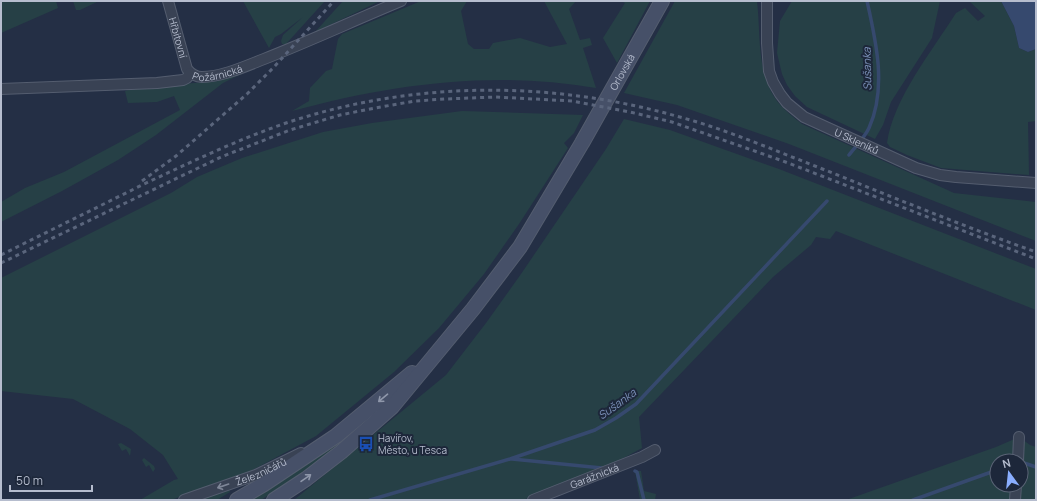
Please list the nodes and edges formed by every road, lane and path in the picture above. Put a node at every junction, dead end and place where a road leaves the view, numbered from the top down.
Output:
1 (168, 1) edge
2 (401, 1) edge
3 (662, 1) edge
4 (768, 1) edge
5 (190, 73) junction
6 (1, 89) edge
7 (1036, 183) edge
8 (444, 345) junction
9 (336, 436) junction
10 (1019, 442) dead end
11 (655, 450) dead end
12 (1018, 453) edge
13 (184, 500) edge
14 (237, 500) edge
15 (274, 500) edge
16 (533, 500) edge

1 - 5 street, Hřbitovní
2 - 5 street, Požárnická
3 - 8 main road, Orlovská
4 - 7 street, U Skleníků
5 - 6 street, Požárnická
8 -> 9 main road
15 -> 8 main road
9 -> 13 street, Železničářů
9 - 14 main road
10 - 12 street
11 - 16 street, Garážnická

